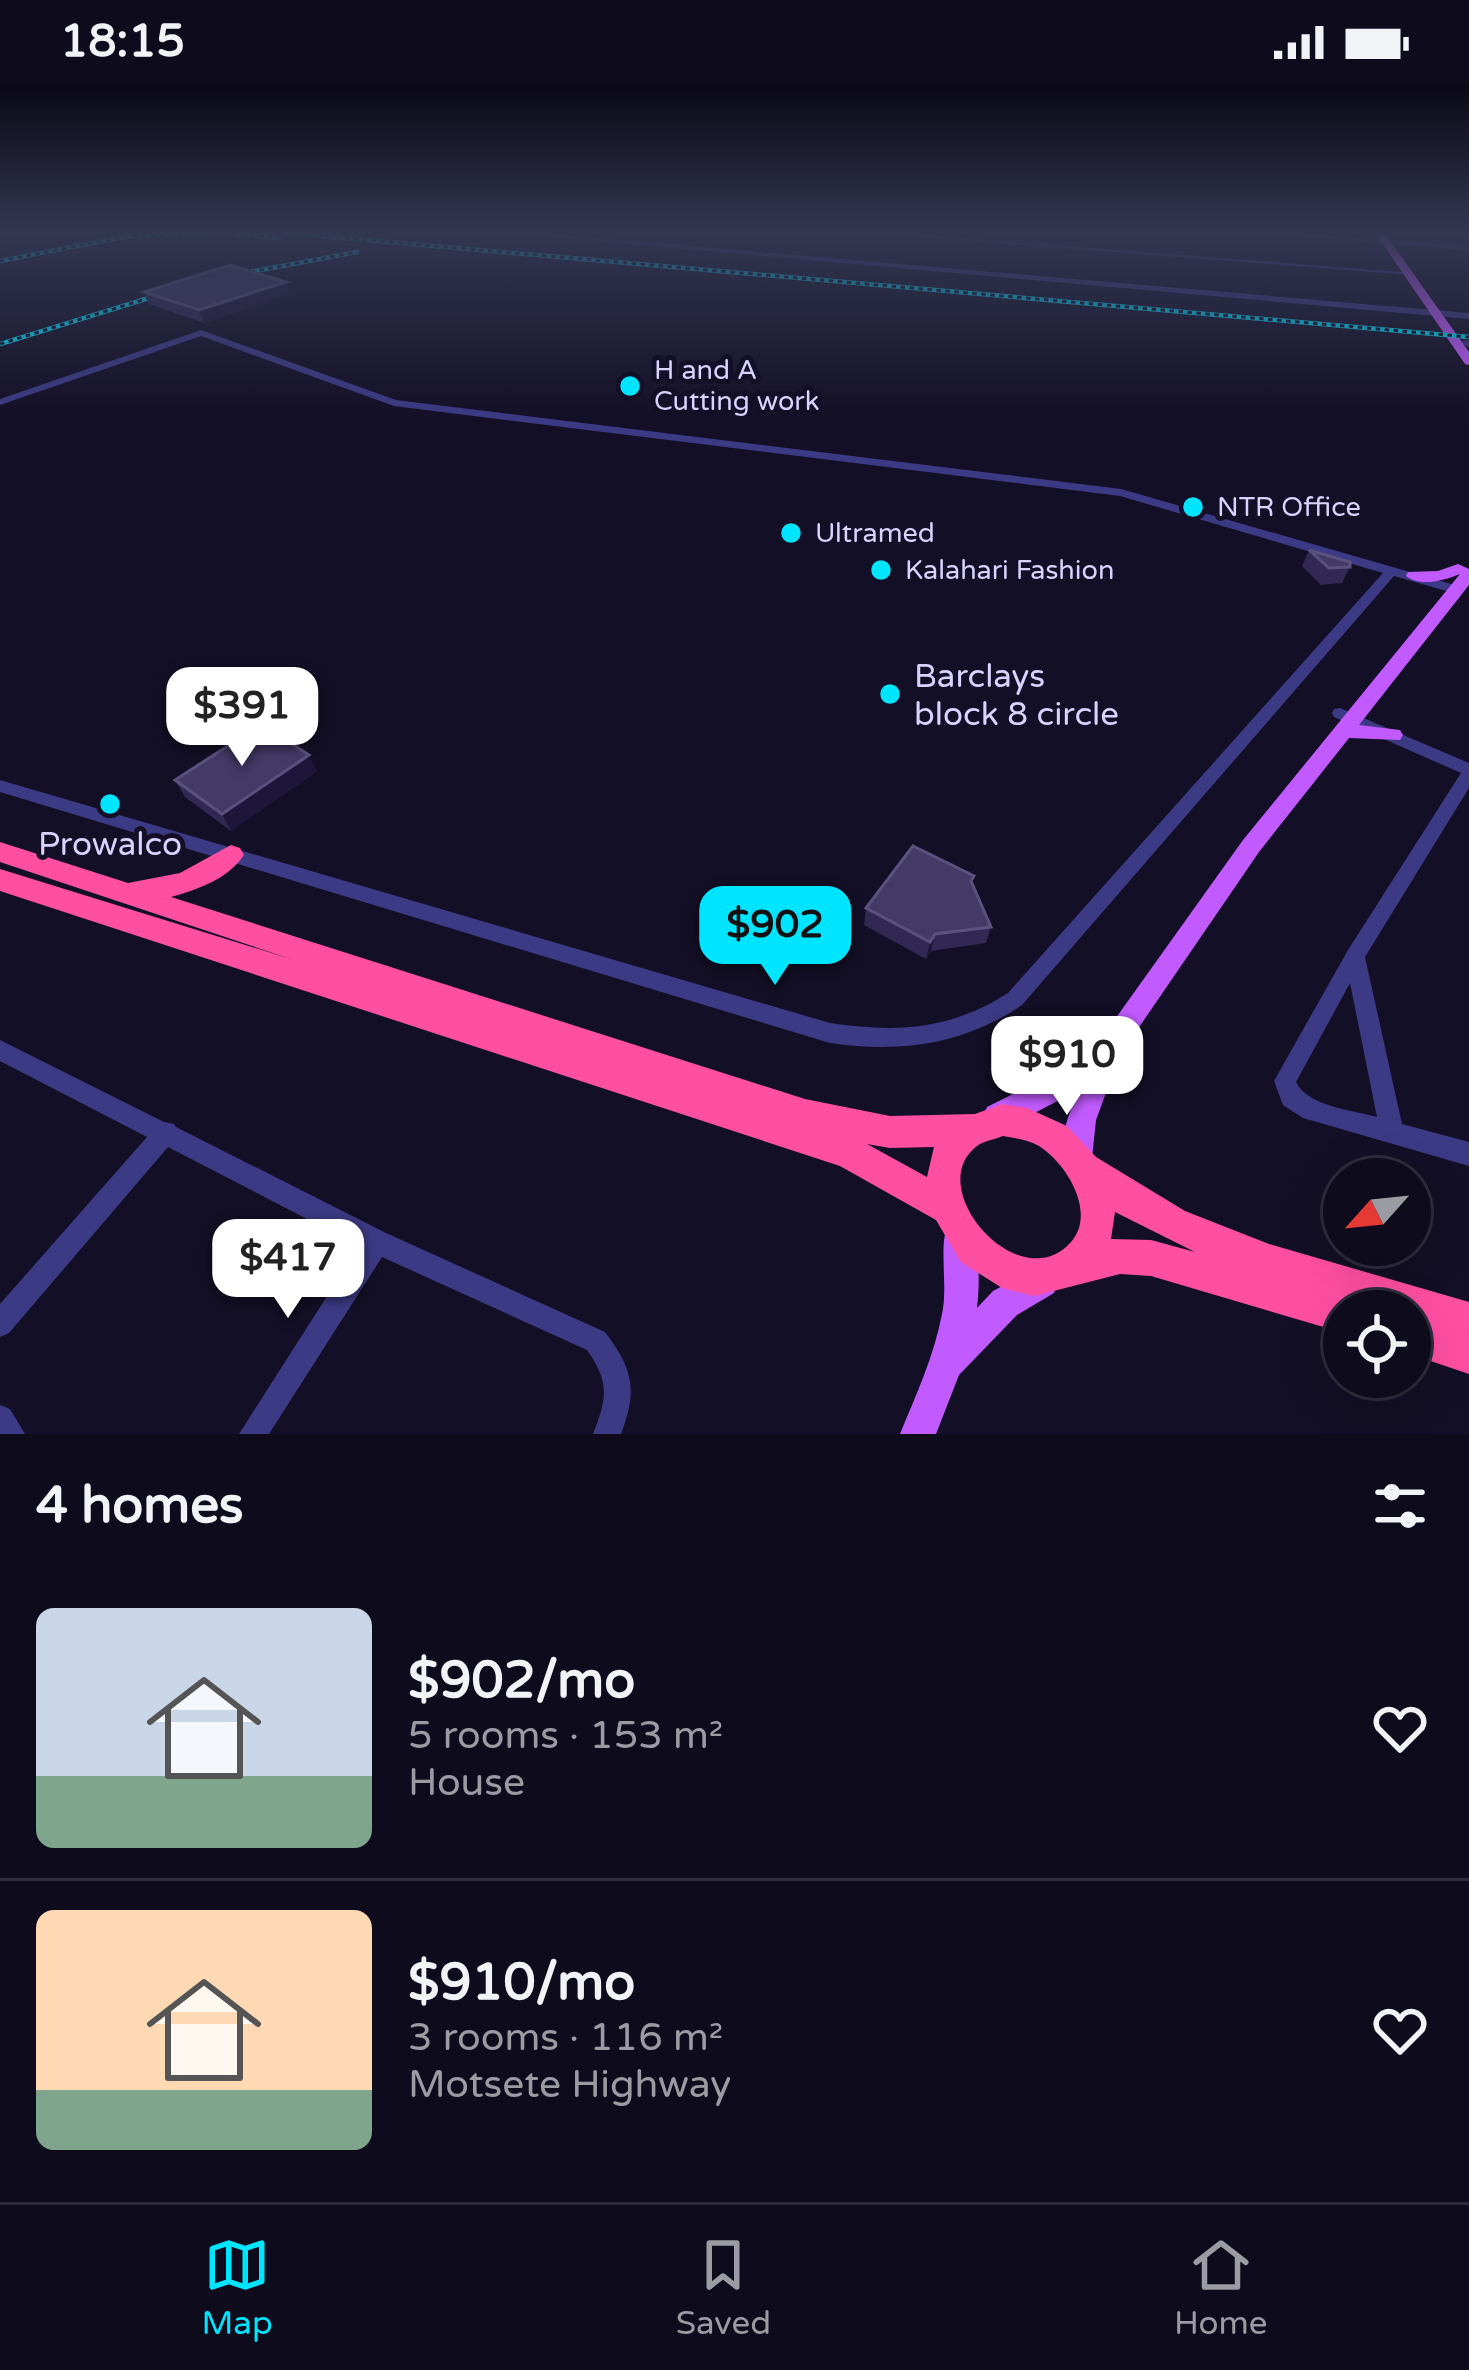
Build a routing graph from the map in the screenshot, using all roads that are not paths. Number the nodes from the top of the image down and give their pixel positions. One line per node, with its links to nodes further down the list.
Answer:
1 (1225, 294): 3 (street)
2 (1426, 294): 3 (main road)
3 (1439, 312): 4 (street); 5 (main road); 6 (main road)
4 (1469, 316)
5 (1468, 345)
6 (1469, 361)
7 (0, 402): 8 (street)
8 (1392, 570): 9 (street); 17 (street)
9 (1414, 576): 10 (main road); 10 (main road)
10 (1456, 578): 11 (main road); 12 (main road)
11 (1368, 697): 12 (main road); 13 (main road)
12 (1346, 721): 13 (main road); 22 (main road)
13 (1393, 735): 14 (street)
14 (1469, 772): 21 (street)
15 (0, 786): 17 (street)
16 (0, 852): 19 (highway)
17 (224, 861): 19 (highway); 20 (highway)
18 (0, 880): 29 (highway)
19 (100, 883): 20 (highway)
20 (231, 925): 24 (highway)
21 (1354, 956): 26 (street); 26 (street)
22 (1108, 1048): 24 (main road); 28 (main road)
23 (0, 1050): 25 (street)
24 (978, 1126): 28 (highway); 29 (highway)
25 (166, 1132): 30 (street); 34 (street)
26 (1392, 1133): 27 (street)
27 (1469, 1154)
28 (1081, 1164): 31 (highway); 33 (highway)
29 (950, 1216): 31 (highway); 37 (main road)
30 (376, 1242): 40 (street); 41 (street)
31 (1065, 1269): 32 (highway); 37 (main road)
32 (1323, 1308)
33 (1469, 1321)
34 (0, 1324)
35 (1431, 1342): 36 (highway)
36 (1469, 1354)
37 (944, 1367): 42 (main road)
38 (0, 1418): 39 (street)
39 (11, 1434)
40 (253, 1434)
41 (607, 1434)
42 (918, 1434)

